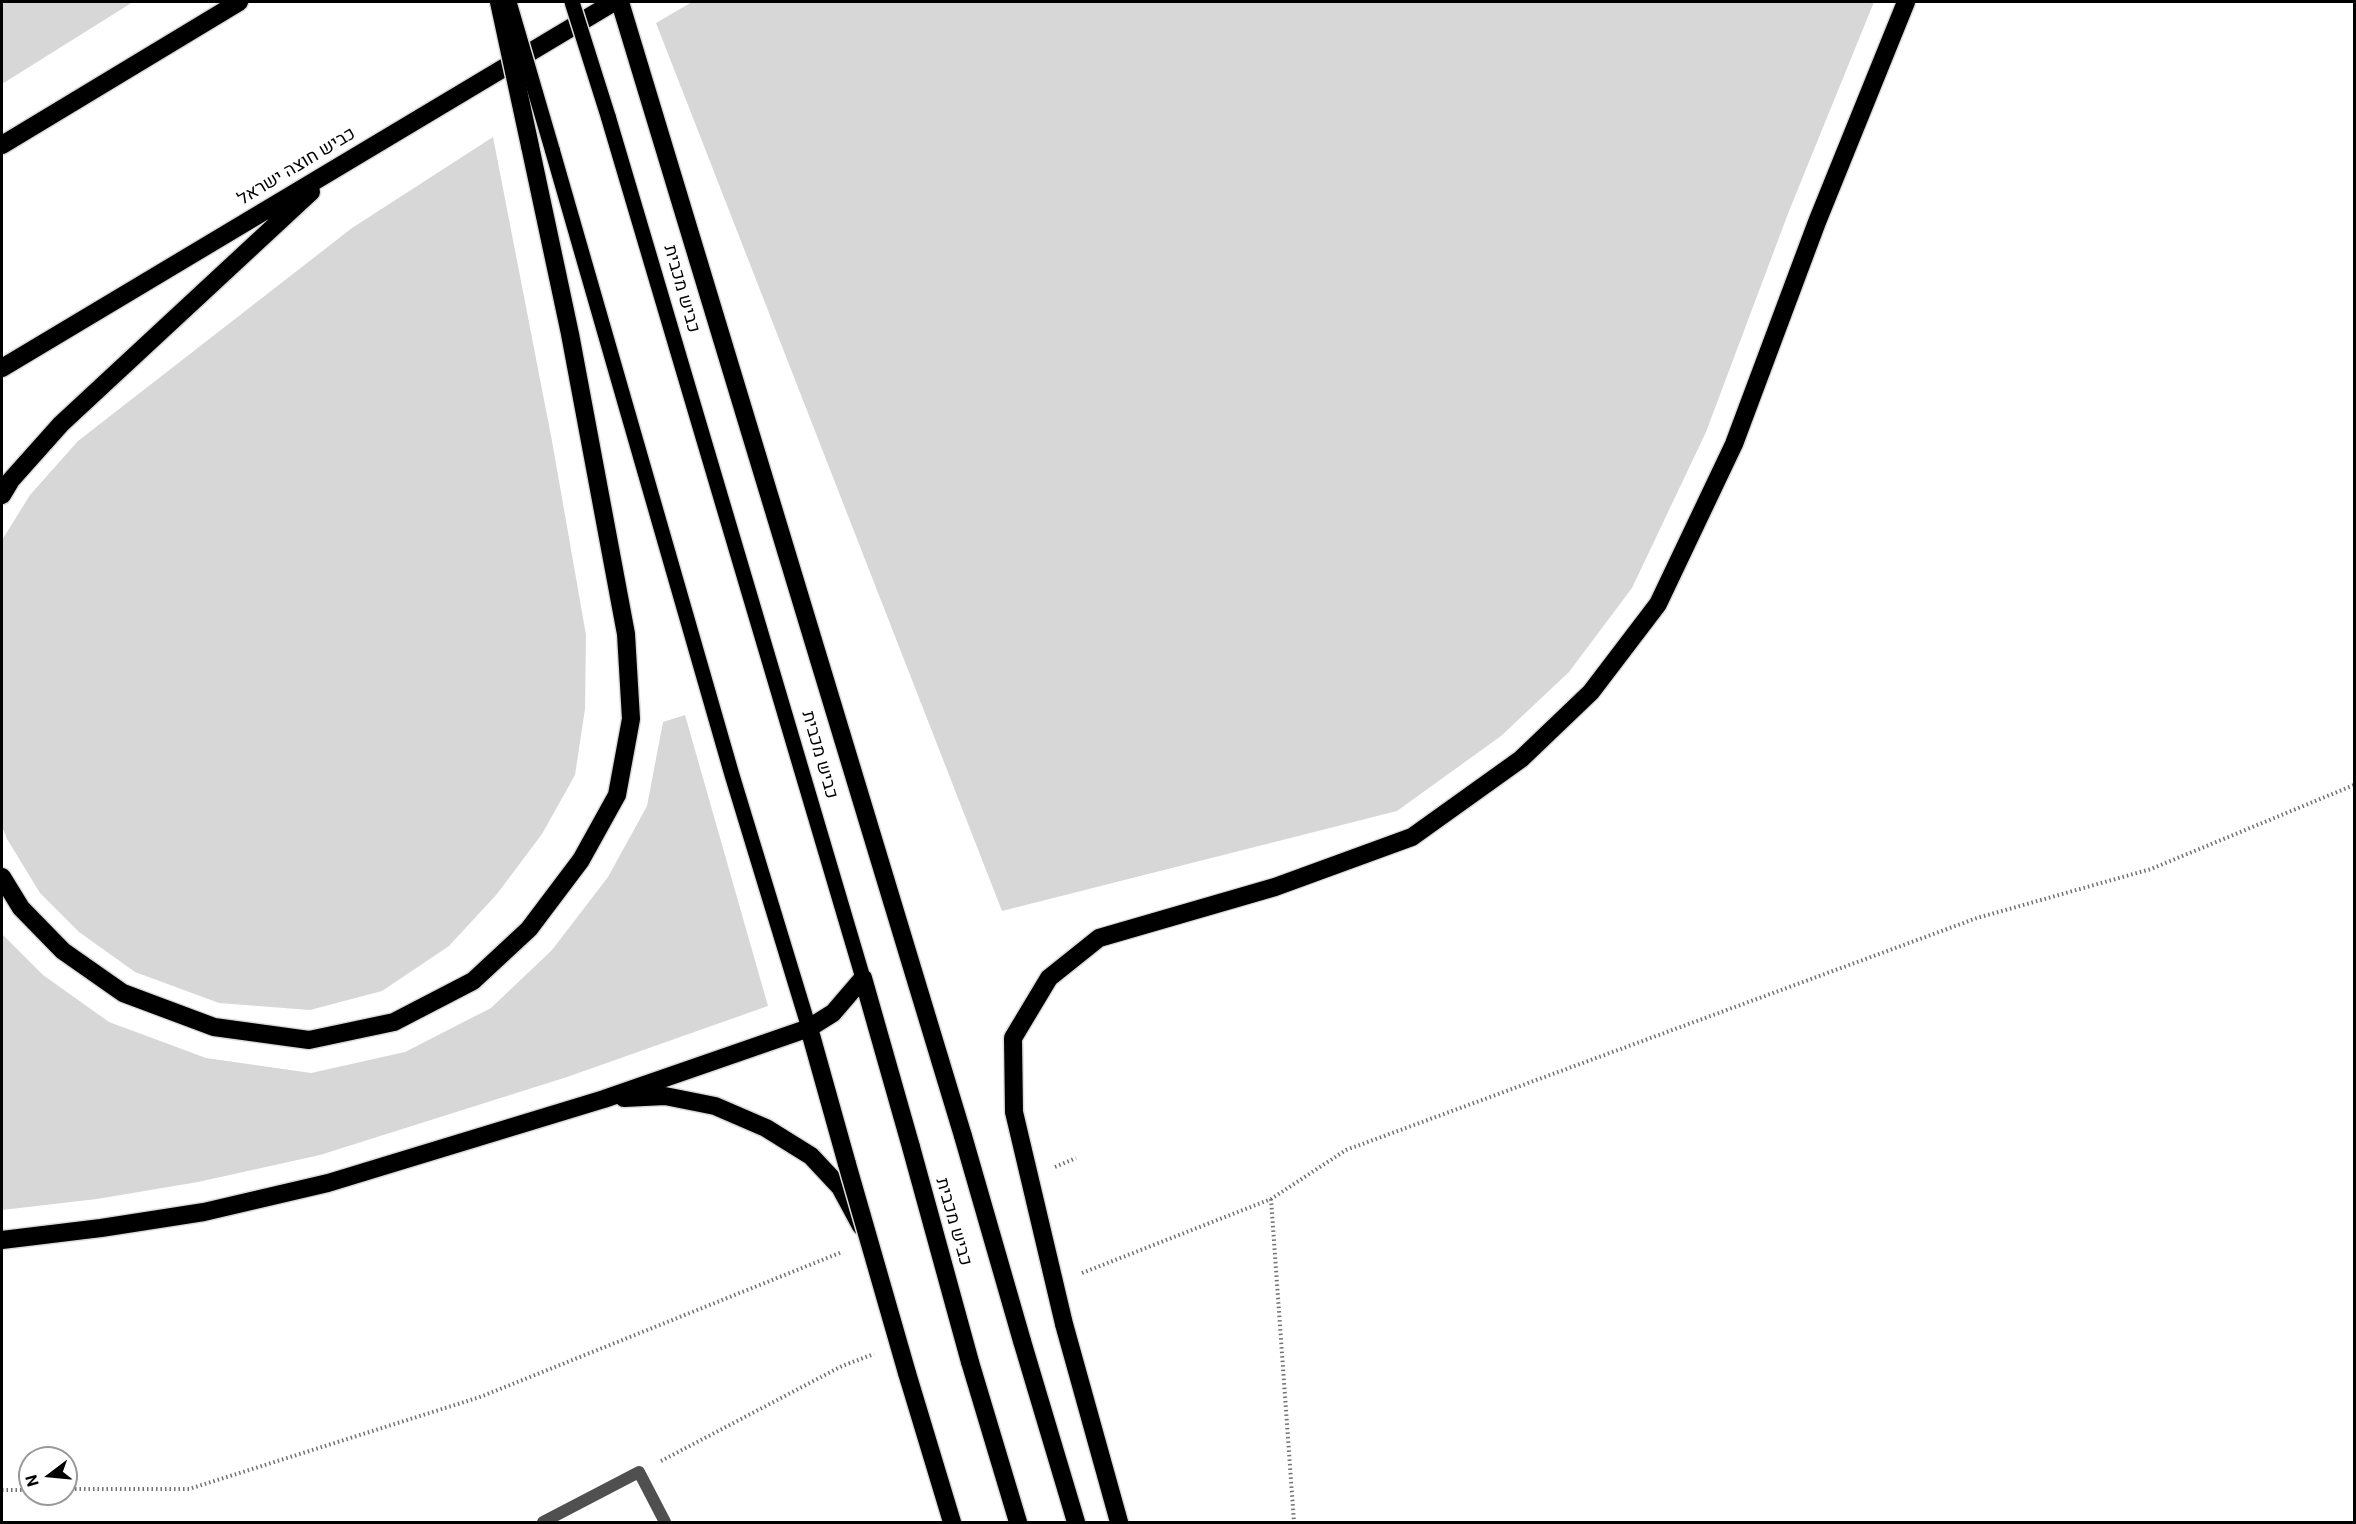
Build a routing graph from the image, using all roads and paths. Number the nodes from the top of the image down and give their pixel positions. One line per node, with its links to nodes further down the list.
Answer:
1 (234, 2): 9 (highway)
2 (239, 2): 9 (highway)
3 (499, 2): 15 (highway, bridge)
4 (509, 2): 17 (main road, bridge)
5 (572, 2): 16 (main road, כביש מכבית, bridge)
6 (614, 2): 11 (highway, כביש חוצה ישראל)
7 (620, 2): 31 (highway, bridge)
8 (1906, 2): 32 (highway, bridge)
9 (211, 18): 10 (highway)
10 (2, 145)
11 (338, 167): 12 (highway, כביש חוצה ישראל); 13 (highway)
12 (2, 368)
13 (2, 495)
14 (2355, 785): 33 (path)
15 (2, 877)
16 (863, 978): 17 (highway); 30 (highway, כביש מכבית, bridge)
17 (808, 1028): 18 (highway); 21 (highway, bridge)
18 (604, 1099): 21 (highway, bridge); 22 (highway)
19 (1076, 1158): 20 (path)
20 (1054, 1167)
21 (868, 1239): 29 (highway, bridge)
22 (2, 1240)
23 (845, 1251): 26 (path)
24 (2, 1490): 25 (path)
25 (18, 1490)
26 (78, 1490)
27 (543, 1522): 28 (street)
28 (665, 1522)
29 (952, 1522)
30 (1018, 1522)
31 (1076, 1522)
32 (1119, 1522)
33 (1294, 1522)

